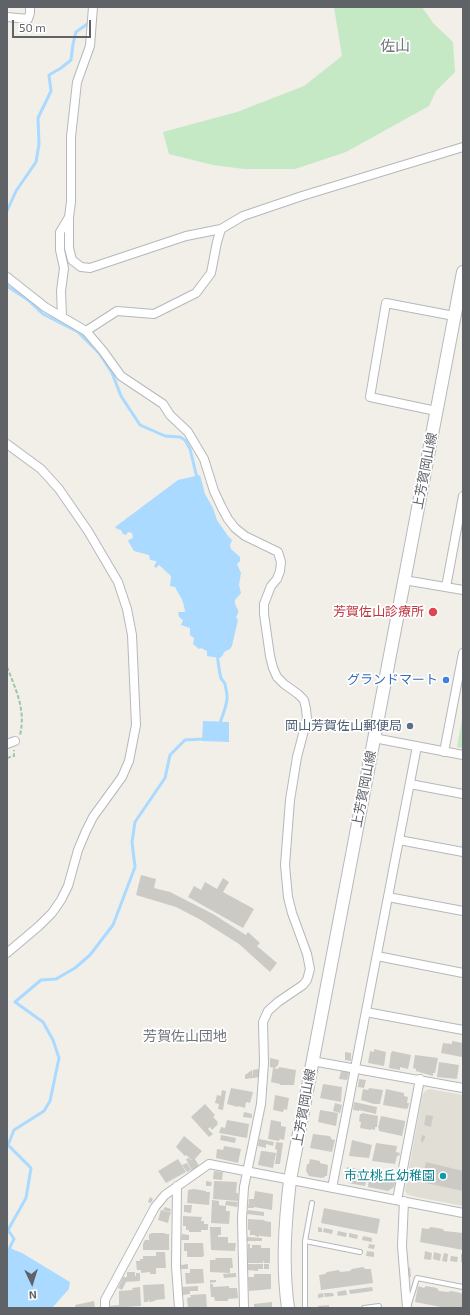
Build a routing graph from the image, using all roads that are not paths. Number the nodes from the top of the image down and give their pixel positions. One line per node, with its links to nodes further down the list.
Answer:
1 (30, 7): 3 (street)
2 (93, 7): 5 (street)
3 (7, 17)
4 (463, 147): 6 (street)
5 (69, 217): 6 (street); 9 (street)
6 (221, 230): 11 (street)
7 (463, 272): 10 (main road, 上芳賀岡山線)
8 (7, 277): 9 (street)
9 (62, 316): 11 (street)
10 (454, 316): 12 (main road, 上芳賀岡山線); 12 (street)
11 (86, 331): 41 (street)
12 (436, 411): 16 (main road, 上芳賀岡山線)
13 (7, 444): 32 (street)
14 (463, 496): 15 (street)
15 (460, 532): 17 (street)
16 (404, 580): 17 (street); 20 (main road, 上芳賀岡山線)
17 (446, 587): 18 (street)
18 (463, 590)
19 (463, 653): 24 (street)
20 (374, 738): 23 (street); 37 (main road, 上芳賀岡山線)
21 (15, 741): 22 (street)
22 (7, 744)
23 (417, 746): 24 (street); 26 (street)
24 (444, 752): 25 (street)
25 (463, 755)
26 (410, 784): 27 (street); 28 (street)
27 (463, 794)
28 (399, 840): 29 (street); 30 (street)
29 (463, 852)
30 (388, 897): 31 (street); 33 (street)
31 (463, 911)
32 (7, 953)
33 (377, 956): 34 (street); 35 (street)
34 (463, 973)
35 (366, 1012): 36 (street); 38 (street)
36 (463, 1030)
37 (312, 1061): 38 (street); 42 (main road, 上芳賀岡山線)
38 (355, 1068): 39 (street); 44 (street)
39 (420, 1079): 40 (street); 45 (street)
40 (463, 1088)
41 (248, 1172): 42 (street); 43 (street); 52 (street)
42 (290, 1180): 44 (street); 55 (main road, 上芳賀岡山線)
43 (177, 1186): 53 (street); 54 (street)
44 (332, 1188): 45 (street)
45 (401, 1201): 47 (street); 58 (street)
46 (312, 1203): 48 (lane)
47 (463, 1213)
48 (306, 1241): 49 (lane); 56 (lane)
49 (360, 1252)
50 (463, 1287): 58 (lane)
51 (378, 1306): 57 (lane)
52 (241, 1307)
53 (106, 1308)
54 (179, 1308)
55 (288, 1308)
56 (305, 1308)
57 (364, 1308)
58 (407, 1308)

